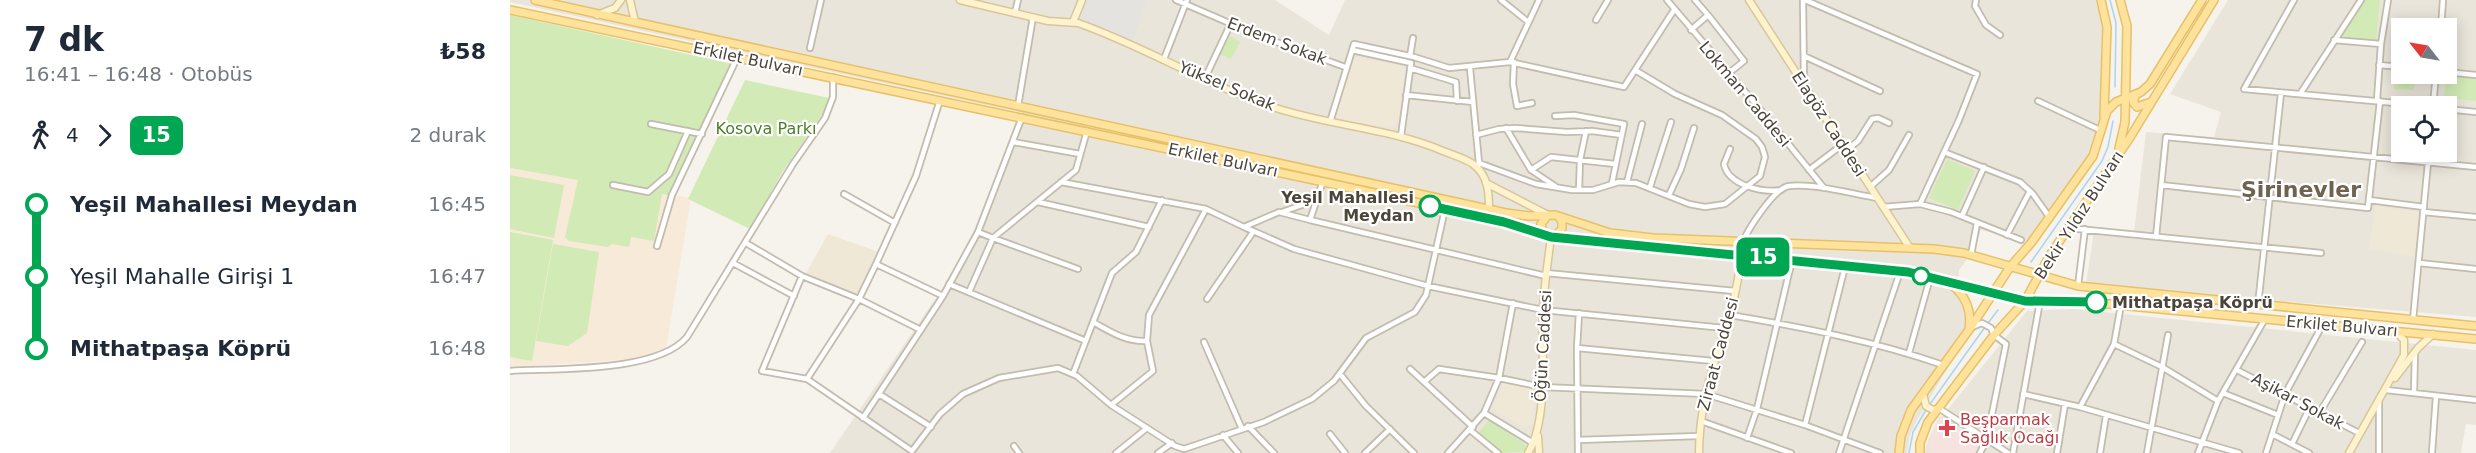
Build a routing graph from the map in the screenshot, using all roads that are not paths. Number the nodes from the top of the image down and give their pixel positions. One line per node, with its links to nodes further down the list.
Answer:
1 (535, 0): 30 (main road, Erkilet Bulvarı)
2 (621, 0): 30 (street)
3 (630, 0): 36 (street)
4 (821, 0): 44 (street)
5 (960, 0): 29 (street, Yüksel Sokak)
6 (1018, 0): 29 (street)
7 (1082, 0): 37 (street)
8 (1176, 0): 26 (street, Erdem Sokak)
9 (1501, 0): 35 (street)
10 (1539, 0): 35 (street)
11 (1608, 0): 34 (street)
12 (1666, 0): 27 (street, Lokman Caddesi)
13 (1675, 0): 27 (street)
14 (1695, 0): 31 (street)
15 (1749, 0): 62 (street, Elagöz Caddesi)
16 (1804, 0): 47 (street); 103 (street)
17 (1976, 0): 40 (street)
18 (2100, 0): 82 (main road, Bekir Yıldız Bulvarı)
19 (2202, 0): 66 (main road)
20 (2214, 0): 74 (main road, Bekir Yıldız Bulvarı)
21 (2295, 0): 64 (street)
22 (2361, 0): 42 (street)
23 (2388, 0): 43 (street)
24 (2444, 0): 33 (street)
25 (2122, 1): 68 (main road)
26 (1187, 2): 38 (street, Erdem Sokak); 49 (street)
27 (1673, 9): 39 (street, Lokman Caddesi); 56 (street)
28 (510, 10): 48 (main road, Erkilet Bulvarı)
29 (1015, 13): 32 (street, Yüksel Sokak)
30 (597, 15): 36 (main road, Erkilet Bulvarı)
31 (1708, 15): 39 (street); 57 (street)
32 (1033, 17): 37 (street, Yüksel Sokak); 77 (street)
33 (2442, 18)
34 (1596, 20)
35 (1527, 21): 50 (street)
36 (635, 22): 77 (main road, Erkilet Bulvarı)
37 (1073, 22): 49 (street, Yüksel Sokak)
38 (1231, 23): 53 (street, Erdem Sokak); 61 (street)
39 (1691, 30): 57 (street, Lokman Caddesi)
40 (2000, 35)
41 (1413, 38): 46 (street)
42 (2334, 40): 43 (street); 67 (street)
43 (2381, 45): 51 (street)
44 (810, 48)
45 (1352, 50): 46 (street); 53 (street); 54 (street)
46 (1410, 56): 55 (street)
47 (1804, 56): 62 (street); 63 (street)
48 (737, 58): 60 (main road, Erkilet Bulvarı); 94 (street)
49 (1164, 59): 61 (street, Yüksel Sokak)
50 (1512, 62): 55 (street); 56 (street); 76 (street)
51 (2379, 65): 52 (street); 71 (street)
52 (2391, 66)
53 (1345, 67): 83 (street)
54 (1410, 68): 65 (street); 70 (street)
55 (1470, 68): 73 (street)
56 (1635, 70): 121 (street)
57 (1729, 73): 115 (street, Lokman Caddesi)
58 (2457, 73): 59 (street)
59 (2476, 75)
60 (833, 77): 69 (main road, Erkilet Bulvarı); 169 (street)
61 (1205, 78): 83 (street, Yüksel Sokak)
62 (1804, 86): 101 (street, Elagöz Caddesi)
63 (1880, 92)
64 (2281, 93): 67 (street); 100 (street)
65 (1406, 94): 70 (street); 98 (street)
66 (2136, 94): 68 (main road); 74 (main road)
67 (2300, 94): 71 (street)
68 (2125, 98): 82 (main road); 106 (main road)
69 (940, 100): 80 (main road, Erkilet Bulvarı); 153 (street)
70 (1457, 100): 73 (street)
71 (2378, 100): 75 (street); 105 (street)
72 (2038, 101): 93 (street)
73 (1473, 102): 95 (street)
74 (2151, 102): 106 (main road, Bekir Yıldız Bulvarı)
75 (2391, 102)
76 (1532, 104)
77 (1018, 106): 142 (main road, Erkilet Bulvarı)
78 (2457, 110): 79 (street)
79 (2476, 112)
80 (1023, 116): 90 (main road, Erkilet Bulvarı); 99 (street)
81 (1555, 116): 96 (street)
82 (2104, 119): 93 (main road, Bekir Yıldız Bulvarı)
83 (1329, 122): 98 (street, Yüksel Sokak)
84 (1671, 122): 125 (street)
85 (1889, 123): 101 (street)
86 (651, 124): 91 (street)
87 (1642, 124): 118 (street)
88 (1506, 128): 92 (street); 95 (street); 114 (street)
89 (1694, 128): 133 (street)
90 (1087, 130): 104 (street); 116 (main road, Erkilet Bulvarı)
91 (688, 131): 94 (street); 120 (street)
92 (1586, 131): 96 (street); 108 (street)
93 (2102, 131): 150 (main road, Bekir Yıldız Bulvarı)
94 (702, 134): 170 (street)
95 (1476, 135): 111 (street)
96 (1622, 135): 110 (street)
97 (1909, 135): 126 (street)
98 (1401, 136): 111 (street, Yüksel Sokak)
99 (1013, 142): 104 (street); 160 (street)
100 (2275, 147): 105 (street); 122 (street); 134 (street)
101 (1844, 148): 115 (street); 126 (street, Elagöz Caddesi)
102 (1730, 149): 121 (street)
103 (1944, 152): 112 (street); 139 (street)
104 (1080, 154): 117 (street)
105 (2373, 157): 107 (street); 137 (street)
106 (2115, 159): 158 (main road, Bekir Yıldız Bulvarı)
107 (2391, 159)
108 (1580, 160): 110 (street); 114 (street); 128 (street)
109 (2428, 162): 113 (street); 144 (street)
110 (1615, 164): 119 (street)
111 (1478, 166): 123 (street); 124 (street)
112 (1984, 167): 130 (street); 149 (street)
113 (2476, 167)
114 (1531, 170): 124 (street)
115 (1809, 170): 127 (street, Lokman Caddesi)
116 (1323, 181): 132 (street); 143 (main road, Erkilet Bulvarı)
117 (1061, 182): 136 (street); 138 (street)
118 (1627, 182): 119 (street); 125 (street)
119 (1612, 183): 128 (street)
120 (613, 185)
121 (1748, 185): 129 (street); 133 (street)
122 (2161, 185): 134 (street); 164 (street)
123 (1487, 186): 142 (street); 146 (street); 147 (street)
124 (1557, 187): 128 (street)
125 (1650, 187): 133 (street)
126 (1870, 187): 135 (street, Elagöz Caddesi)
127 (1824, 188): 129 (street); 135 (street)
128 (1579, 190)
129 (1781, 190): 168 (street)
130 (2030, 191): 150 (street); 162 (street)
131 (844, 194): 153 (street)
132 (1318, 195): 145 (street); 152 (street)
133 (1669, 195)
134 (2270, 197): 137 (street); 171 (street)
135 (1877, 198): 140 (street, Elagöz Caddesi)
136 (1162, 200): 141 (street); 156 (street)
137 (2369, 200): 144 (street)
138 (1037, 201): 156 (street); 165 (street)
139 (1920, 204): 140 (street); 149 (street)
140 (1882, 207): 172 (street, Elagöz Caddesi)
141 (1206, 209): 157 (street); 227 (street)
142 (1489, 209): 146 (main road, Erkilet Bulvarı)
143 (1445, 210): 163 (main road, Erkilet Bulvarı); 173 (street)
144 (2424, 210): 151 (street); 180 (street)
145 (1279, 212): 152 (street); 157 (street)
146 (1506, 213): 147 (main road, Erkilet Bulvarı)
147 (1548, 215): 148 (main road, Erkilet Bulvarı); 163 (main road)
148 (1558, 216): 155 (main road, Erkilet Bulvarı); 163 (main road)
149 (1962, 216): 154 (street)
150 (2050, 218): 176 (main road, Bekir Yıldız Bulvarı)
151 (2476, 218)
152 (1310, 220): 173 (street)
153 (895, 223): 182 (street)
154 (1977, 223): 162 (street); 175 (street)
155 (1581, 224): 166 (main road); 168 (main road, Erkilet Bulvarı)
156 (1149, 227): 213 (street)
157 (1244, 227): 161 (street)
158 (2068, 228): 159 (street); 189 (main road, Bekir Yıldız Bulvarı)
159 (2085, 229): 164 (street); 195 (street)
160 (978, 232): 165 (street); 193 (street)
161 (1253, 232): 194 (street); 202 (street)
162 (2007, 235): 167 (street)
163 (1550, 236): 166 (main road, Erkilet Bulvarı); 188 (street, Öğün Caddesi)
164 (2156, 237): 171 (street)
165 (993, 238): 185 (street); 197 (street)
166 (1576, 238): 177 (main road, Erkilet Bulvarı)
167 (2021, 240)
168 (1743, 242): 172 (main road, Erkilet Bulvarı)
169 (746, 243): 181 (street); 190 (street)
170 (657, 246)
171 (2264, 247): 174 (street); 207 (street)
172 (1910, 248): 175 (main road, Erkilet Bulvarı)
173 (1436, 251): 188 (street); 194 (street)
174 (2321, 253)
175 (1971, 255): 179 (main road, Erkilet Bulvarı)
176 (2020, 255): 179 (main road); 184 (main road, Bekir Yıldız Bulvarı)
177 (1742, 256): 178 (main road, Erkilet Bulvarı); 196 (street, Ziraat Caddesi)
178 (1792, 260): 183 (main road, Erkilet Bulvarı); 214 (street)
179 (1991, 261): 184 (main road, Erkilet Bulvarı)
180 (2419, 262): 186 (street); 212 (street)
181 (733, 263): 199 (street); 240 (street)
182 (876, 264): 200 (street); 201 (street)
183 (1845, 267): 187 (main road, Erkilet Bulvarı); 222 (street)
184 (2010, 267): 189 (main road, Erkilet Bulvarı); 198 (main road, Bekir Yıldız Bulvarı)
185 (1078, 269)
186 (2476, 269)
187 (1900, 272): 191 (main road, Erkilet Bulvarı); 231 (street)
188 (1546, 274): 196 (street); 208 (street, Öğün Caddesi)
189 (2039, 275): 195 (main road, Erkilet Bulvarı); 203 (main road, Bekir Yıldız Bulvarı)
190 (802, 276): 199 (street); 201 (street)
191 (1930, 278): 192 (main road, Erkilet Bulvarı); 234 (street)
192 (1946, 281): 198 (main road, Erkilet Bulvarı); 218 (main road)
193 (949, 284): 197 (street); 200 (street)
194 (1428, 286): 205 (street); 242 (street)
195 (2078, 286): 207 (main road, Erkilet Bulvarı)
196 (1735, 291): 210 (street, Ziraat Caddesi)
197 (969, 292): 226 (street)
198 (1994, 294): 203 (main road, Erkilet Bulvarı); 218 (main road, Bekir Yıldız Bulvarı)
199 (794, 296): 244 (street)
200 (943, 296): 219 (street)
201 (859, 299): 219 (street); 244 (street)
202 (1207, 299)
203 (2025, 301): 204 (main road, Erkilet Bulvarı); 220 (main road, Bekir Yıldız Bulvarı)
204 (2040, 301): 206 (main road, Erkilet Bulvarı); 254 (street)
205 (1513, 303): 208 (street); 243 (street)
206 (2121, 305): 211 (main road, Erkilet Bulvarı); 230 (street)
207 (2258, 305): 212 (main road, Erkilet Bulvarı)
208 (1543, 310): 209 (street); 246 (street, Öğün Caddesi)
209 (1579, 313): 217 (street); 232 (street)
210 (1730, 315): 214 (street); 217 (street, Ziraat Caddesi)
211 (2265, 319): 215 (main road, Erkilet Bulvarı); 239 (street)
212 (2413, 320): 216 (main road, Erkilet Bulvarı)
213 (1093, 322): 226 (street); 227 (street)
214 (1777, 323): 222 (street); 264 (street)
215 (2323, 324): 221 (main road, Erkilet Bulvarı); 255 (street)
216 (2476, 326)
217 (1724, 328): 235 (street, Ziraat Caddesi)
218 (1970, 329): 220 (street); 236 (main road, Bekir Yıldız Bulvarı)
219 (921, 330): 251 (street)
220 (1993, 331): 265 (main road, Bekir Yıldız Bulvarı); 287 (street)
221 (2394, 331): 223 (main road, Erkilet Bulvarı); 248 (street)
222 (1828, 334): 231 (street); 272 (street)
223 (2433, 334): 225 (main road, Erkilet Bulvarı); 233 (street)
224 (2168, 335): 237 (street)
225 (2476, 339)
226 (1086, 341): 241 (street)
227 (1147, 341): 261 (street)
228 (1204, 342): 277 (street)
229 (2362, 342): 266 (street)
230 (2115, 344): 237 (street); 262 (street)
231 (1876, 345): 234 (street); 289 (street)
232 (1576, 348): 235 (street); 247 (street)
233 (2415, 351): 248 (street); 250 (street)
234 (1909, 353): 236 (street)
235 (1713, 361): 252 (street, Ziraat Caddesi)
236 (1943, 364): 253 (main road, Bekir Yıldız Bulvarı)
237 (2162, 367): 259 (street); 279 (street)
238 (1410, 369): 245 (street)
239 (2237, 370): 249 (street); 255 (street, Aşikar Sokak)
240 (510, 371)
241 (1073, 374): 261 (street); 274 (street)
242 (1340, 374): 273 (street); 278 (street)
243 (1499, 378): 245 (street); 246 (street); 267 (street)
244 (807, 379): 270 (street)
245 (1424, 382): 276 (street)
246 (1542, 387): 247 (street); 280 (street, Öğün Caddesi)
247 (1577, 388): 252 (street); 288 (street)
248 (2386, 390): 250 (street); 257 (street)
249 (2223, 393): 259 (street); 268 (street)
250 (2414, 393): 256 (street)
251 (879, 394): 270 (street); 274 (street)
252 (1706, 394): 264 (street); 271 (street, Ziraat Caddesi)
253 (1923, 394): 265 (street); 316 (main road, Bekir Yıldız Bulvarı)
254 (2023, 394): 260 (street); 319 (street)
255 (2285, 394): 263 (street, Aşikar Sokak); 268 (street)
256 (2436, 396): 258 (street); 329 (street)
257 (2379, 399): 283 (street); 328 (street)
258 (2476, 400)
259 (2218, 401): 292 (street)
260 (2066, 404): 262 (street); 320 (street)
261 (1111, 405): 275 (street)
262 (2080, 407): 269 (street)
263 (2310, 407): 266 (street, Aşikar Sokak); 293 (street)
264 (1757, 409): 272 (street); 286 (street)
265 (1937, 409): 287 (street); 297 (main road, Bekir Yıldız Bulvarı)
266 (2320, 412): 283 (street, Aşikar Sokak)
267 (1484, 413): 276 (street); 291 (street)
268 (2278, 415): 282 (street)
269 (2106, 416): 279 (street); 321 (street)
270 (863, 418): 296 (street)
271 (1701, 421): 285 (street, Ziraat Caddesi); 286 (street)
272 (1805, 425): 289 (street)
273 (1248, 426): 277 (street); 303 (street)
274 (931, 427): 296 (street)
275 (1147, 428): 290 (street); 299 (street)
276 (1471, 428): 307 (street); 308 (street)
277 (1242, 429): 284 (street)
278 (1389, 429): 305 (street); 306 (street)
279 (2151, 430): 292 (street); 322 (street)
280 (1537, 433): 291 (street, Öğün Caddesi); 310 (street)
281 (1330, 434): 304 (street)
282 (2272, 434): 293 (street); 325 (street)
283 (2359, 434): 327 (street)
284 (1223, 435): 295 (street); 302 (street)
285 (1699, 436): 288 (street); 312 (street, Ziraat Caddesi)
286 (1748, 438): 313 (street)
287 (1987, 439): 317 (street); 318 (street)
288 (1578, 440): 311 (street)
289 (1845, 440): 314 (street); 315 (street)
290 (1172, 443): 295 (street); 300 (street)
291 (1534, 443): 309 (street, Öğün Caddesi)
292 (2201, 443): 323 (street); 324 (street)
293 (2292, 444): 326 (street)
294 (1014, 446): 298 (street)
295 (1191, 446): 301 (street)
296 (912, 452)
297 (1922, 452)
298 (1018, 453)
299 (1116, 453)
300 (1158, 453)
301 (1196, 453)
302 (1238, 453)
303 (1274, 453)
304 (1345, 453)
305 (1365, 453)
306 (1414, 453)
307 (1448, 453)
308 (1498, 453)
309 (1528, 453)
310 (1539, 453)
311 (1578, 453)
312 (1699, 453)
313 (1791, 453)
314 (1839, 453)
315 (1880, 453)
316 (1899, 453)
317 (1980, 453)
318 (2008, 453)
319 (2013, 453)
320 (2057, 453)
321 (2100, 453)
322 (2147, 453)
323 (2198, 453)
324 (2239, 453)
325 (2266, 453)
326 (2309, 453)
327 (2349, 453)
328 (2379, 453)
329 (2432, 453)

